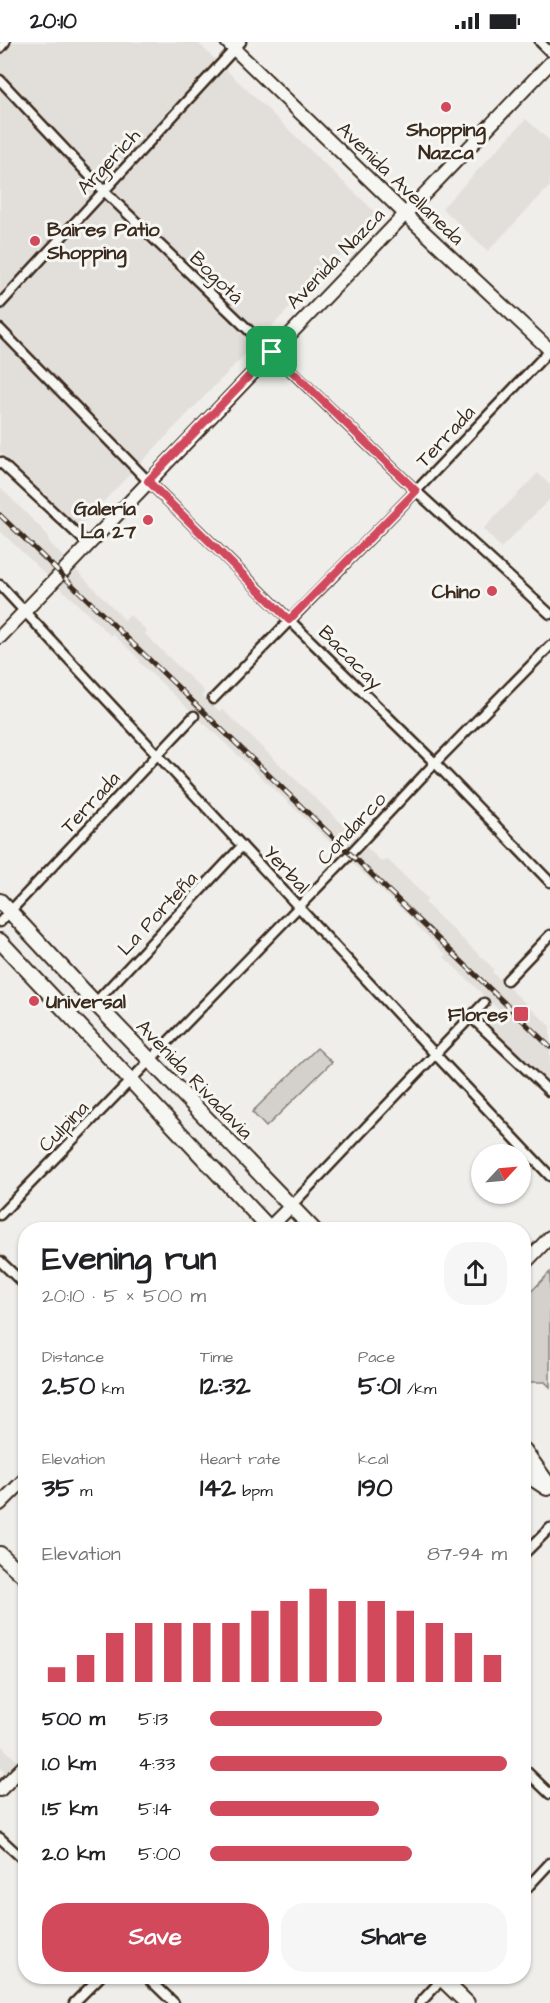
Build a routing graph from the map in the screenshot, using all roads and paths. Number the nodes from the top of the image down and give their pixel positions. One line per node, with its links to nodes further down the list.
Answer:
1 (5, 42): 4 (street)
2 (540, 42): 5 (street)
3 (234, 44): 8 (street, Argerich); 9 (main road, Avenida Avellaneda)
4 (0, 48)
5 (550, 52)
6 (550, 63): 9 (main road, Avenida Nazca)
7 (0, 80): 8 (street, Bogotá)
8 (103, 190): 10 (street, Argerich); 13 (street, Bogotá)
9 (405, 214): 12 (main road, Avenida Avellaneda); 13 (main road, Avenida Nazca)
10 (0, 304)
11 (0, 329): 15 (street, Bacacay)
12 (550, 350): 16 (street, Terrada)
13 (272, 352): 15 (main road, Avenida Nazca); 16 (street, Bogotá)
14 (0, 462): 17 (street)
15 (148, 481): 17 (main road, Avenida Nazca); 21 (street, Bacacay)
16 (416, 491): 20 (street, Bogotá); 21 (street, Terrada)
17 (89, 545): 19 (main road, Avenida Nazca)
18 (0, 585): 19 (street, Yerbal)
19 (25, 611): 22 (main road, Avenida Nazca); 26 (street, Yerbal)
20 (550, 614)
21 (289, 620): 24 (street, Terrada); 27 (street, Bacacay)
22 (0, 637)
23 (550, 646): 27 (street, Condarco)
24 (213, 699)
25 (194, 716): 26 (street, Terrada)
26 (158, 754): 28 (street, Yerbal); 32 (street, Terrada)
27 (435, 763): 29 (street, Bacacay); 31 (street, Condarco)
28 (242, 846): 31 (street, Yerbal); 37 (street, La Porteña)
29 (550, 882)
30 (0, 901): 32 (main road, Avenida Rivadavia)
31 (299, 906): 40 (street, Yerbal); 41 (street, Condarco)
32 (10, 911): 33 (street, Terrada); 37 (main road, Avenida Rivadavia)
33 (0, 922)
34 (550, 935): 36 (street)
35 (0, 941): 42 (main road)
36 (507, 980)
37 (95, 1003): 41 (main road, Avenida Rivadavia)
38 (484, 1003): 39 (street)
39 (471, 1017): 40 (street); 43 (street)
40 (435, 1054): 44 (street, Yerbal); 45 (street)
41 (150, 1059): 42 (street, Culpina); 45 (main road, Avenida Rivadavia)
42 (130, 1080): 46 (street, Culpina); 47 (main road)
43 (550, 1092)
44 (550, 1176)
45 (291, 1206): 48 (main road); 49 (main road, Avenida Rivadavia)
46 (0, 1215)
47 (262, 1222)
48 (276, 1222)
49 (306, 1222)
50 (550, 1237): 51 (main road)
51 (531, 1257)
52 (0, 1261): 53 (street)
53 (18, 1278)
54 (531, 1460): 57 (main road)
55 (531, 1477): 57 (main road)
56 (18, 1486): 58 (main road)
57 (550, 1489)
58 (0, 1504)
59 (550, 1528): 60 (street)
60 (531, 1547)
61 (0, 1554): 62 (main road)
62 (18, 1571)
63 (18, 1772): 65 (main road)
64 (531, 1776): 66 (street)
65 (0, 1790)
66 (550, 1794)
67 (0, 1838): 68 (street)
68 (18, 1855)
69 (550, 1863): 70 (street)
70 (531, 1883)
71 (93, 1984): 75 (street)
72 (154, 1984): 76 (street)
73 (437, 1984): 77 (street)
74 (448, 1984): 78 (main road)
75 (74, 2003)
76 (174, 2003)
77 (420, 2003)
78 (467, 2003)

